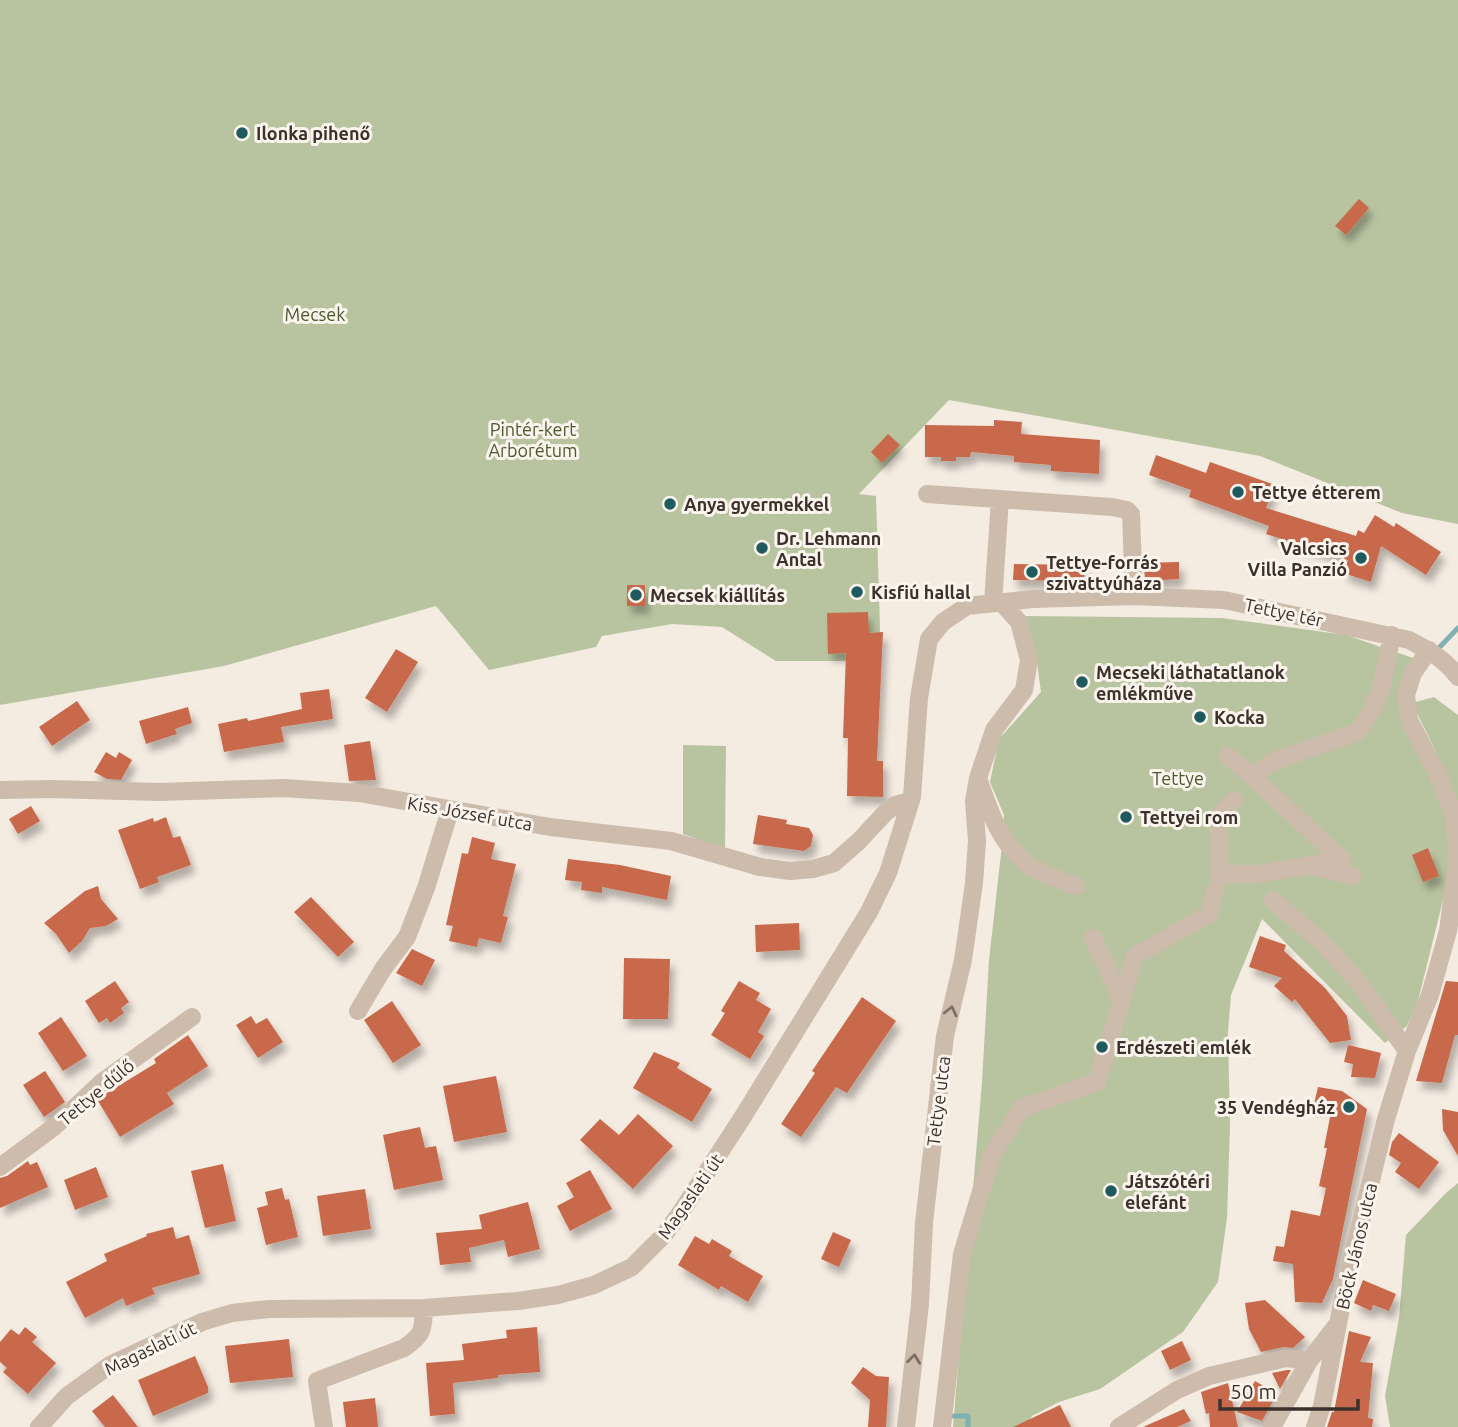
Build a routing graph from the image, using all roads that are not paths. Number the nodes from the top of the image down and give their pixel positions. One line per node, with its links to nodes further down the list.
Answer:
1 (927, 494): 2 (street)
2 (1000, 499): 3 (street); 4 (street)
3 (1134, 596): 4 (street, Tettye tér); 5 (street, Tettye tér)
4 (997, 603): 8 (street, Tettye tér); 11 (street)
5 (1392, 635): 6 (street, Tettye tér); 10 (street)
6 (1426, 656): 7 (street, Tettye tér); 25 (street, Böck János utca)
7 (1455, 667)
8 (919, 698): 14 (street, Magaslati út)
9 (1227, 757): 10 (street)
10 (1252, 776): 16 (street)
11 (978, 778): 19 (street); 32 (street, Tettye utca, one-way to 11)
12 (0, 790): 15 (street, Kiss József utca)
13 (1234, 800): 18 (street)
14 (911, 801): 15 (street, Kiss József utca); 27 (street, Magaslati út)
15 (450, 810): 23 (street)
16 (1309, 865): 17 (street); 18 (street)
17 (1352, 876)
18 (1218, 880): 22 (street)
19 (1076, 886)
20 (1273, 901): 25 (street)
21 (1093, 938): 22 (street)
22 (1122, 1000): 33 (street)
23 (358, 1011)
24 (192, 1017): 26 (street, Tettye dűlő)
25 (1407, 1051): 28 (street, Böck János utca)
26 (0, 1167)
27 (424, 1308): 30 (street, Magaslati út); 31 (street)
28 (1339, 1322): 29 (street, Böck János utca); 36 (street)
29 (1309, 1361): 34 (street); 35 (street, Böck János utca)
30 (39, 1427)
31 (324, 1427)
32 (906, 1427)
33 (943, 1427)
34 (1119, 1427)
35 (1272, 1427)
36 (1315, 1427)

